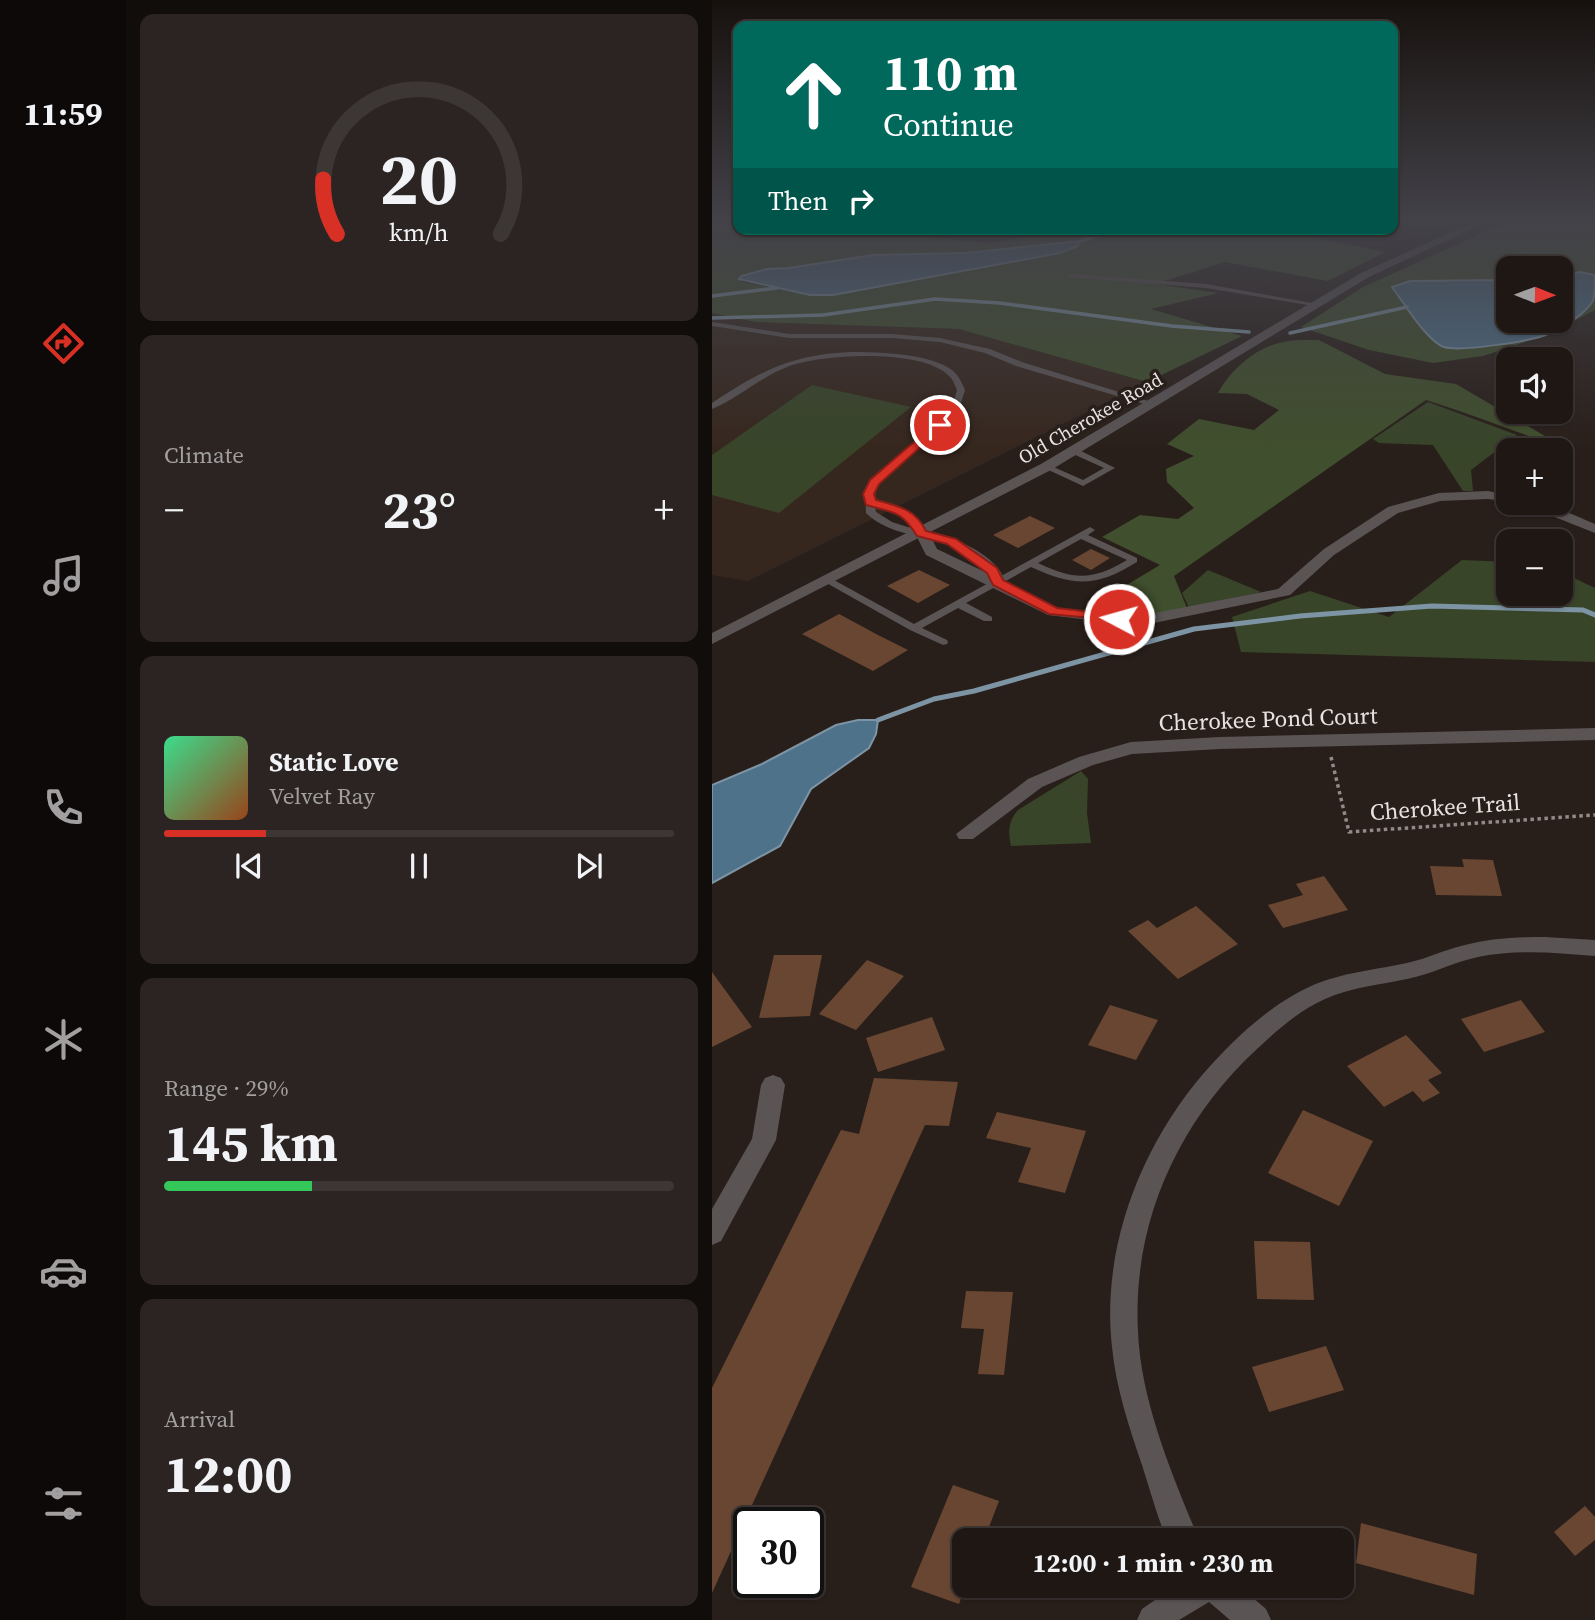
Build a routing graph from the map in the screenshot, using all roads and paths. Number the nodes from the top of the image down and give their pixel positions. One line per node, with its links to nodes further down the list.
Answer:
1 (1276, 298): 3 (lane)
2 (1325, 298): 3 (street, Old Cherokee Road)
3 (1314, 304): 5 (street, Old Cherokee Road)
4 (714, 325): 5 (lane)
5 (1154, 404): 7 (street, Old Cherokee Road)
6 (712, 407): 10 (lane)
7 (1074, 451): 8 (street, Old Cherokee Road); 8 (lane)
8 (1046, 467): 13 (street, Old Cherokee Road)
9 (1496, 497): 16 (street)
10 (870, 502): 13 (lane); 13 (lane)
11 (1562, 515): 12 (street)
12 (1595, 529)
13 (922, 533): 15 (street, Old Cherokee Road); 16 (street)
14 (1031, 563): 14 (lane); 16 (lane)
15 (828, 581): 19 (lane); 20 (street, Old Cherokee Road)
16 (997, 582): 17 (lane)
17 (959, 604): 18 (lane); 19 (lane)
18 (988, 619)
19 (914, 628): 21 (lane)
20 (712, 639)
21 (942, 642)
22 (1595, 734): 23 (street, Cherokee Pond Court)
23 (1327, 741): 24 (path, Cherokee Trail); 25 (street, Cherokee Pond Court)
24 (1595, 815)
25 (966, 834)
26 (1595, 948): 29 (street)
27 (773, 1085): 28 (street)
28 (712, 1233)
29 (1180, 1528)
30 (1184, 1598): 32 (street)
31 (1229, 1598): 33 (street)
32 (1153, 1620)
33 (1255, 1620)

